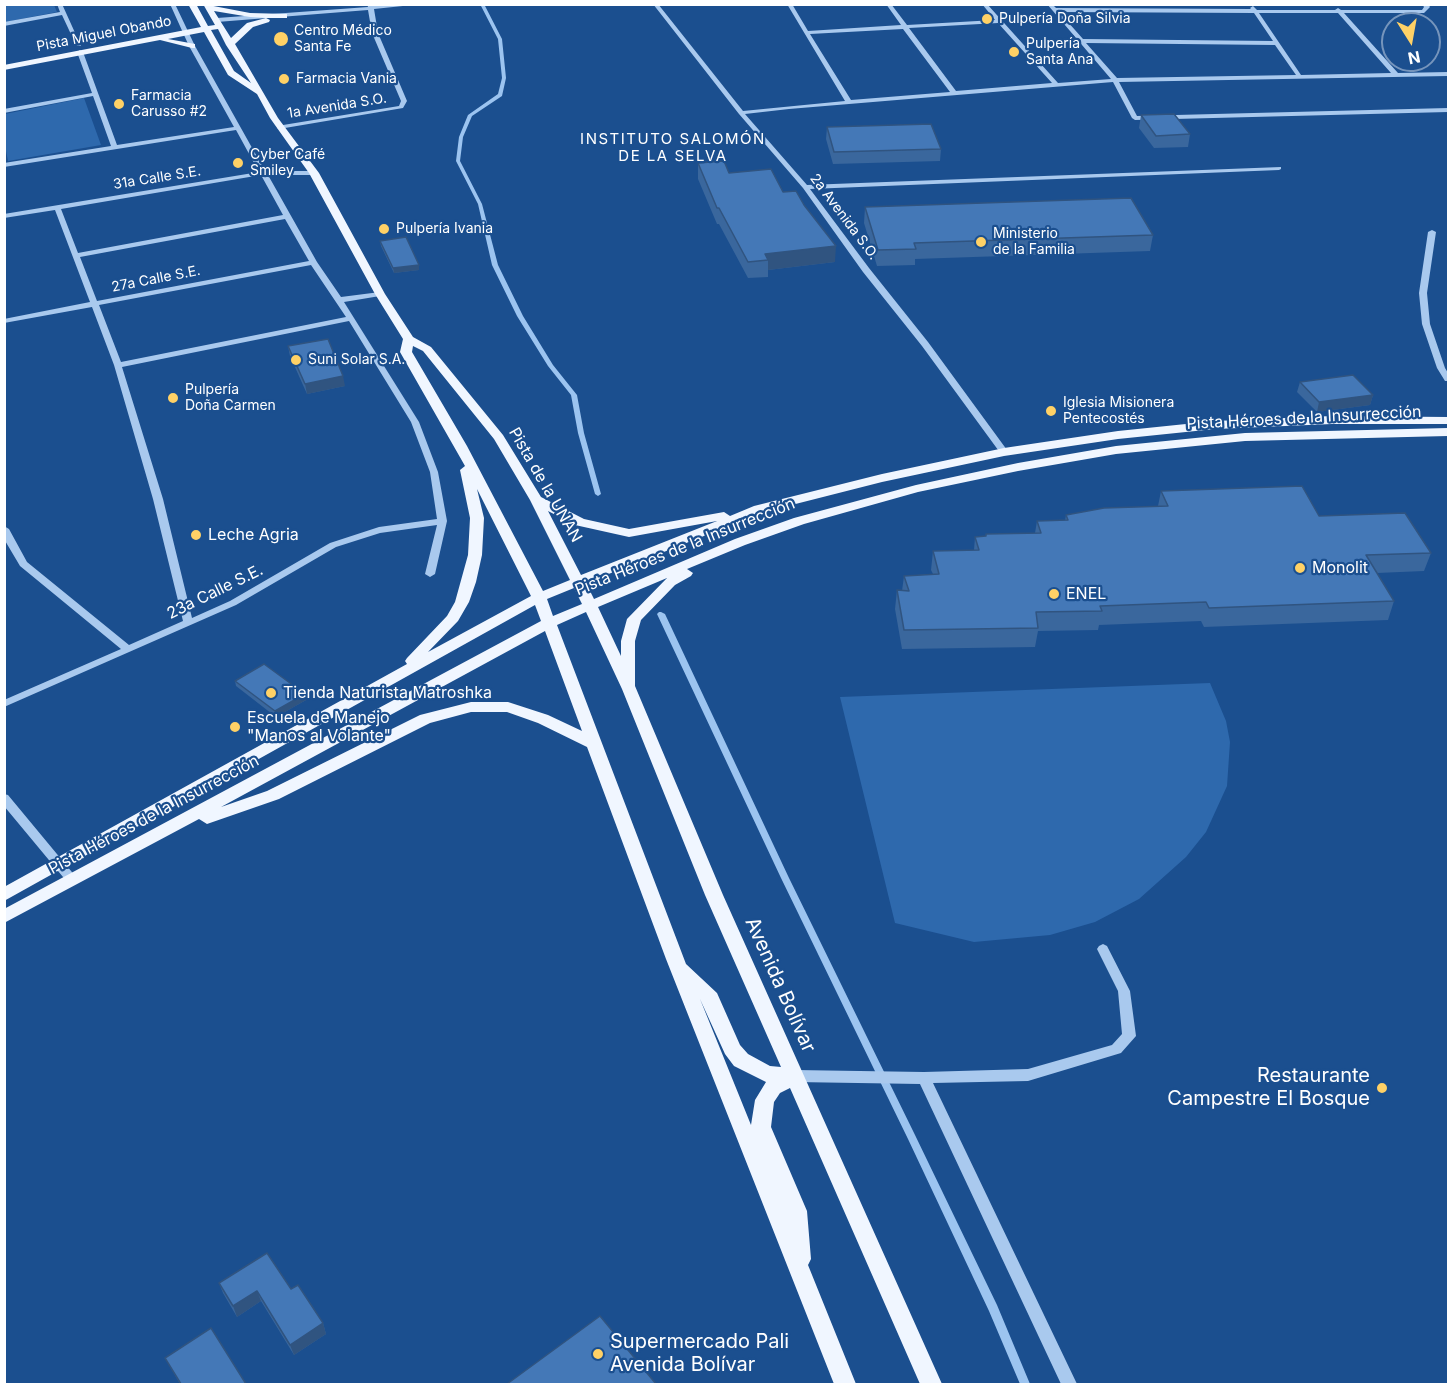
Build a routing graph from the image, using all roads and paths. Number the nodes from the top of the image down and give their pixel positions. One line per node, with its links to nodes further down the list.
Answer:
1 (59, 4): 20 (street)
2 (172, 4): 27 (street)
3 (192, 4): 25 (main road, Pista de la UNAN)
4 (287, 4): 21 (street)
5 (655, 4): 48 (street, 2a Avenida S.O.)
6 (789, 4): 28 (street)
7 (888, 4): 26 (street)
8 (984, 4): 22 (street)
9 (1132, 4): 17 (street)
10 (1250, 4): 18 (street)
11 (1332, 4): 19 (street)
12 (418, 5): 14 (street, Pista Miguel Obando)
13 (207, 6): 21 (main road); 23 (main road, Pista de la UNAN)
14 (371, 7): 21 (street, Pista Miguel Obando); 49 (street, 1a Avenida S.O.)
15 (1052, 7): 17 (street); 29 (street)
16 (1424, 8): 19 (street)
17 (1137, 11): 18 (street)
18 (1256, 11): 19 (street); 31 (street)
19 (1339, 12): 38 (street)
20 (63, 13): 24 (street); 34 (street)
21 (287, 15): 23 (street, Pista Miguel Obando); 32 (main road)
22 (998, 21): 26 (street); 41 (street)
23 (219, 23): 25 (main road, Pista Miguel Obando); 32 (main road, Pista de la UNAN)
24 (4, 24)
25 (203, 26): 27 (main road, Pista Miguel Obando); 42 (main road, Pista de la UNAN)
26 (905, 27): 28 (street); 44 (street)
27 (184, 29): 30 (main road, Pista Miguel Obando); 33 (street); 34 (main road, Pista Miguel Obando)
28 (807, 33): 45 (street)
29 (1083, 41): 31 (street); 40 (street)
30 (134, 42): 33 (main road); 34 (main road, Pista Miguel Obando)
31 (1276, 43): 39 (street)
32 (230, 45): 42 (main road, Pista de la UNAN)
33 (192, 46): 50 (street)
34 (79, 49): 35 (main road, Pista Miguel Obando); 36 (main road, Pista Miguel Obando); 43 (street)
35 (4, 60)
36 (4, 68)
37 (1449, 74): 38 (street)
38 (1396, 75): 39 (street)
39 (1300, 77): 40 (street)
40 (1115, 80): 41 (street); 46 (street)
41 (1056, 84): 44 (street)
42 (259, 93): 49 (main road, Pista de la UNAN)
43 (95, 94): 47 (street); 51 (street)
44 (955, 94): 45 (street)
45 (849, 102): 48 (street)
46 (1449, 110)
47 (4, 111)
48 (741, 113): 56 (street, 2a Avenida S.O.)
49 (279, 127): 55 (main road, Pista de la UNAN)
50 (238, 128): 51 (street); 54 (street)
51 (115, 147): 52 (street)
52 (4, 165)
53 (1279, 168): 56 (street)
54 (264, 173): 55 (street, 31a Calle S.E.); 57 (street, 31a Calle S.E.); 59 (street)
55 (314, 173): 63 (main road, Pista de la UNAN)
56 (805, 187): 74 (street, 2a Avenida S.O.)
57 (57, 207): 58 (street, 31a Calle S.E.); 61 (street)
58 (4, 216)
59 (288, 216): 61 (street); 62 (street)
60 (1432, 232): 70 (street)
61 (76, 256): 65 (street)
62 (313, 262): 64 (street); 65 (street, 27a Calle S.E.)
63 (380, 294): 64 (street); 68 (main road, Pista de la UNAN)
64 (339, 300): 66 (street)
65 (95, 304): 67 (street, 27a Calle S.E.); 69 (street)
66 (351, 318): 69 (street); 77 (street)
67 (4, 321)
68 (409, 339): 73 (main road, Pista de la UNAN); 75 (main road, Pista de la UNAN)
69 (118, 365): 84 (street)
70 (1449, 379)
71 (1449, 420): 74 (main road, Pista Héroes de la Insurrección)
72 (1449, 432): 79 (main road, Pista Héroes de la Insurrección)
73 (461, 446): 82 (main road, Pista de la UNAN); 87 (main road)
74 (1004, 452): 76 (main road, Pista Héroes de la Insurrección)
75 (536, 500): 76 (main road); 81 (main road, Pista de la UNAN)
76 (759, 509): 81 (main road, Pista Héroes de la Insurrección)
77 (442, 521): 80 (street); 84 (street, 23a Calle S.E.)
78 (4, 530): 86 (street)
79 (740, 542): 83 (main road, Pista Héroes de la Insurrección); 88 (main road)
80 (430, 574)
81 (577, 581): 82 (main road, Pista Héroes de la Insurrección); 83 (main road, Pista de la UNAN)
82 (539, 597): 85 (main road, Pista de la UNAN); 87 (main road, Pista Héroes de la Insurrección)
83 (590, 605): 85 (main road, Pista Héroes de la Insurrección); 88 (main road, Avenida Bolívar)
84 (188, 623): 86 (street, 23a Calle S.E.)
85 (549, 623): 90 (main road); 92 (main road, Pista Héroes de la Insurrección)
86 (128, 649): 89 (street, 23a Calle S.E.)
87 (398, 676): 93 (main road, Pista Héroes de la Insurrección)
88 (629, 689): 99 (main road, Avenida Bolívar)
89 (4, 704)
90 (595, 744): 92 (main road); 98 (main road)
91 (4, 798): 93 (street)
92 (167, 831): 94 (main road, Pista Héroes de la Insurrección)
93 (60, 865): 94 (street); 95 (main road, Pista Héroes de la Insurrección)
94 (72, 880): 96 (main road, Pista Héroes de la Insurrección)
95 (4, 895)
96 (4, 917)
97 (1103, 949): 100 (street)
98 (679, 968): 99 (main road); 101 (main road)
99 (795, 1076): 100 (street); 101 (main road); 103 (main road, Avenida Bolívar)
100 (924, 1078): 104 (street)
101 (801, 1273): 102 (main road)
102 (844, 1384)
103 (931, 1384)
104 (1069, 1384)

